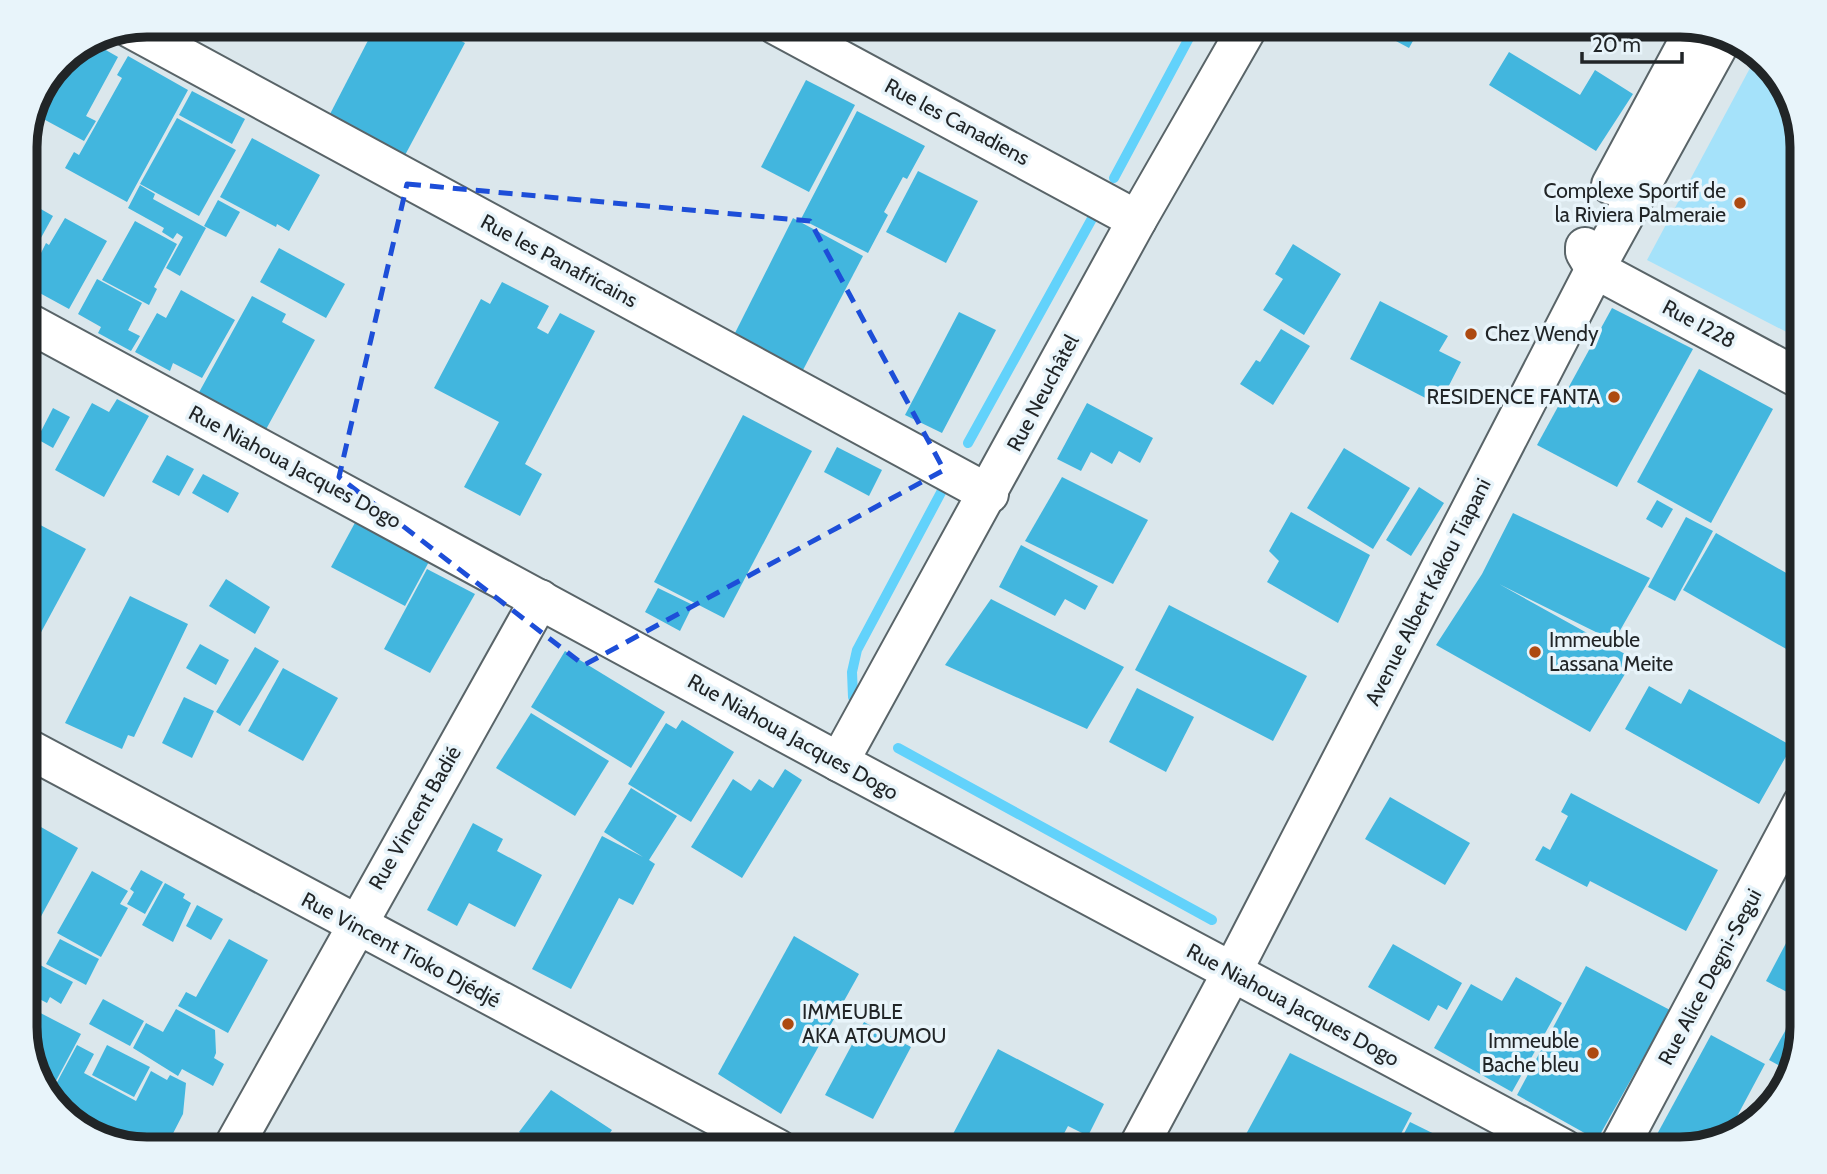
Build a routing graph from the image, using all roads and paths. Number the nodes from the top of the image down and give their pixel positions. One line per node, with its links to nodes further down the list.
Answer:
1 (147, 37): 10 (street, Rue les Panafricains)
2 (800, 37): 6 (street, Rue les Canadiens)
3 (1242, 37): 6 (street, Rue Neuchâtel)
4 (1690, 38): 7 (street)
5 (1719, 44): 7 (street, Avenue Albert Kakou Tiapani)
6 (1137, 220): 10 (street, Rue Neuchâtel)
7 (1594, 269): 9 (street, Rue I228); 16 (street, Avenue Albert Kakou Tiapani)
8 (37, 327): 11 (street, Rue Niahoua Jacques Dogo)
9 (1790, 374)
10 (989, 494): 13 (street, Rue Neuchâtel)
11 (540, 599): 13 (street, Rue Niahoua Jacques Dogo); 15 (street, Rue Vincent Badié)
12 (37, 754): 15 (street, Rue Vincent Tioko Djédjé)
13 (839, 762): 16 (street, Rue Niahoua Jacques Dogo)
14 (1790, 827): 21 (street, Rue Alice Degni-Segui)
15 (355, 926): 17 (street, Rue Vincent Badié); 18 (street, Rue Vincent Tioko Djédjé)
16 (1232, 972): 19 (street, Avenue Albert Kakou Tiapani); 20 (street, Rue Niahoua Jacques Dogo)
17 (239, 1137)
18 (731, 1137)
19 (1144, 1137)
20 (1540, 1137)
21 (1625, 1137)

